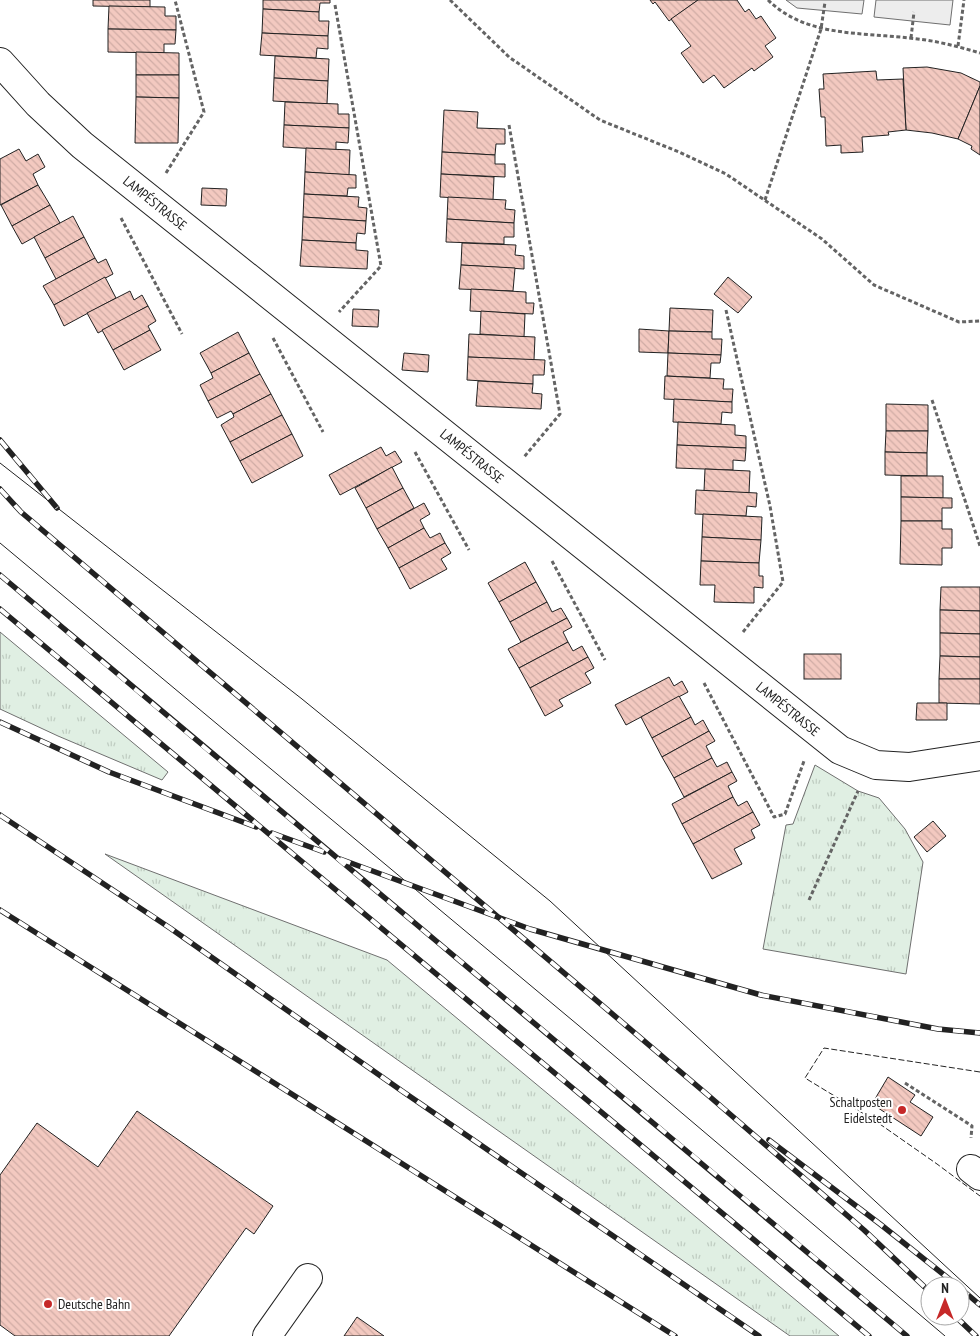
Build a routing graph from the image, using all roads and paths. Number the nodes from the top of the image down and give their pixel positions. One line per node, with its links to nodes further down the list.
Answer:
1 (175, 0): 14 (path)
2 (450, 0): 15 (path)
3 (768, 0): 8 (path)
4 (964, 0): 10 (path)
5 (824, 2): 8 (path)
6 (335, 6): 18 (path)
7 (914, 12): 9 (path)
8 (821, 29): 9 (path); 15 (path)
9 (911, 38): 10 (path)
10 (958, 46): 11 (path)
11 (980, 53)
12 (0, 62): 32 (street, LAMPÉSTRASSE)
13 (509, 125): 25 (path)
14 (165, 175)
15 (765, 200): 19 (path)
16 (117, 211): 20 (path)
17 (726, 310): 29 (path)
18 (339, 313)
19 (980, 321)
20 (182, 334)
21 (272, 336): 23 (path)
22 (932, 400): 26 (path)
23 (323, 432)
24 (413, 448): 27 (path)
25 (522, 458)
26 (980, 546)
27 (469, 550)
28 (548, 555): 30 (path)
29 (742, 634)
30 (605, 660)
31 (700, 677): 33 (path)
32 (980, 756)
33 (804, 760)
34 (860, 786): 35 (path)
35 (809, 900)
36 (905, 1083): 37 (path)
37 (975, 1172)
38 (308, 1278): 39 (street)
39 (267, 1336)

